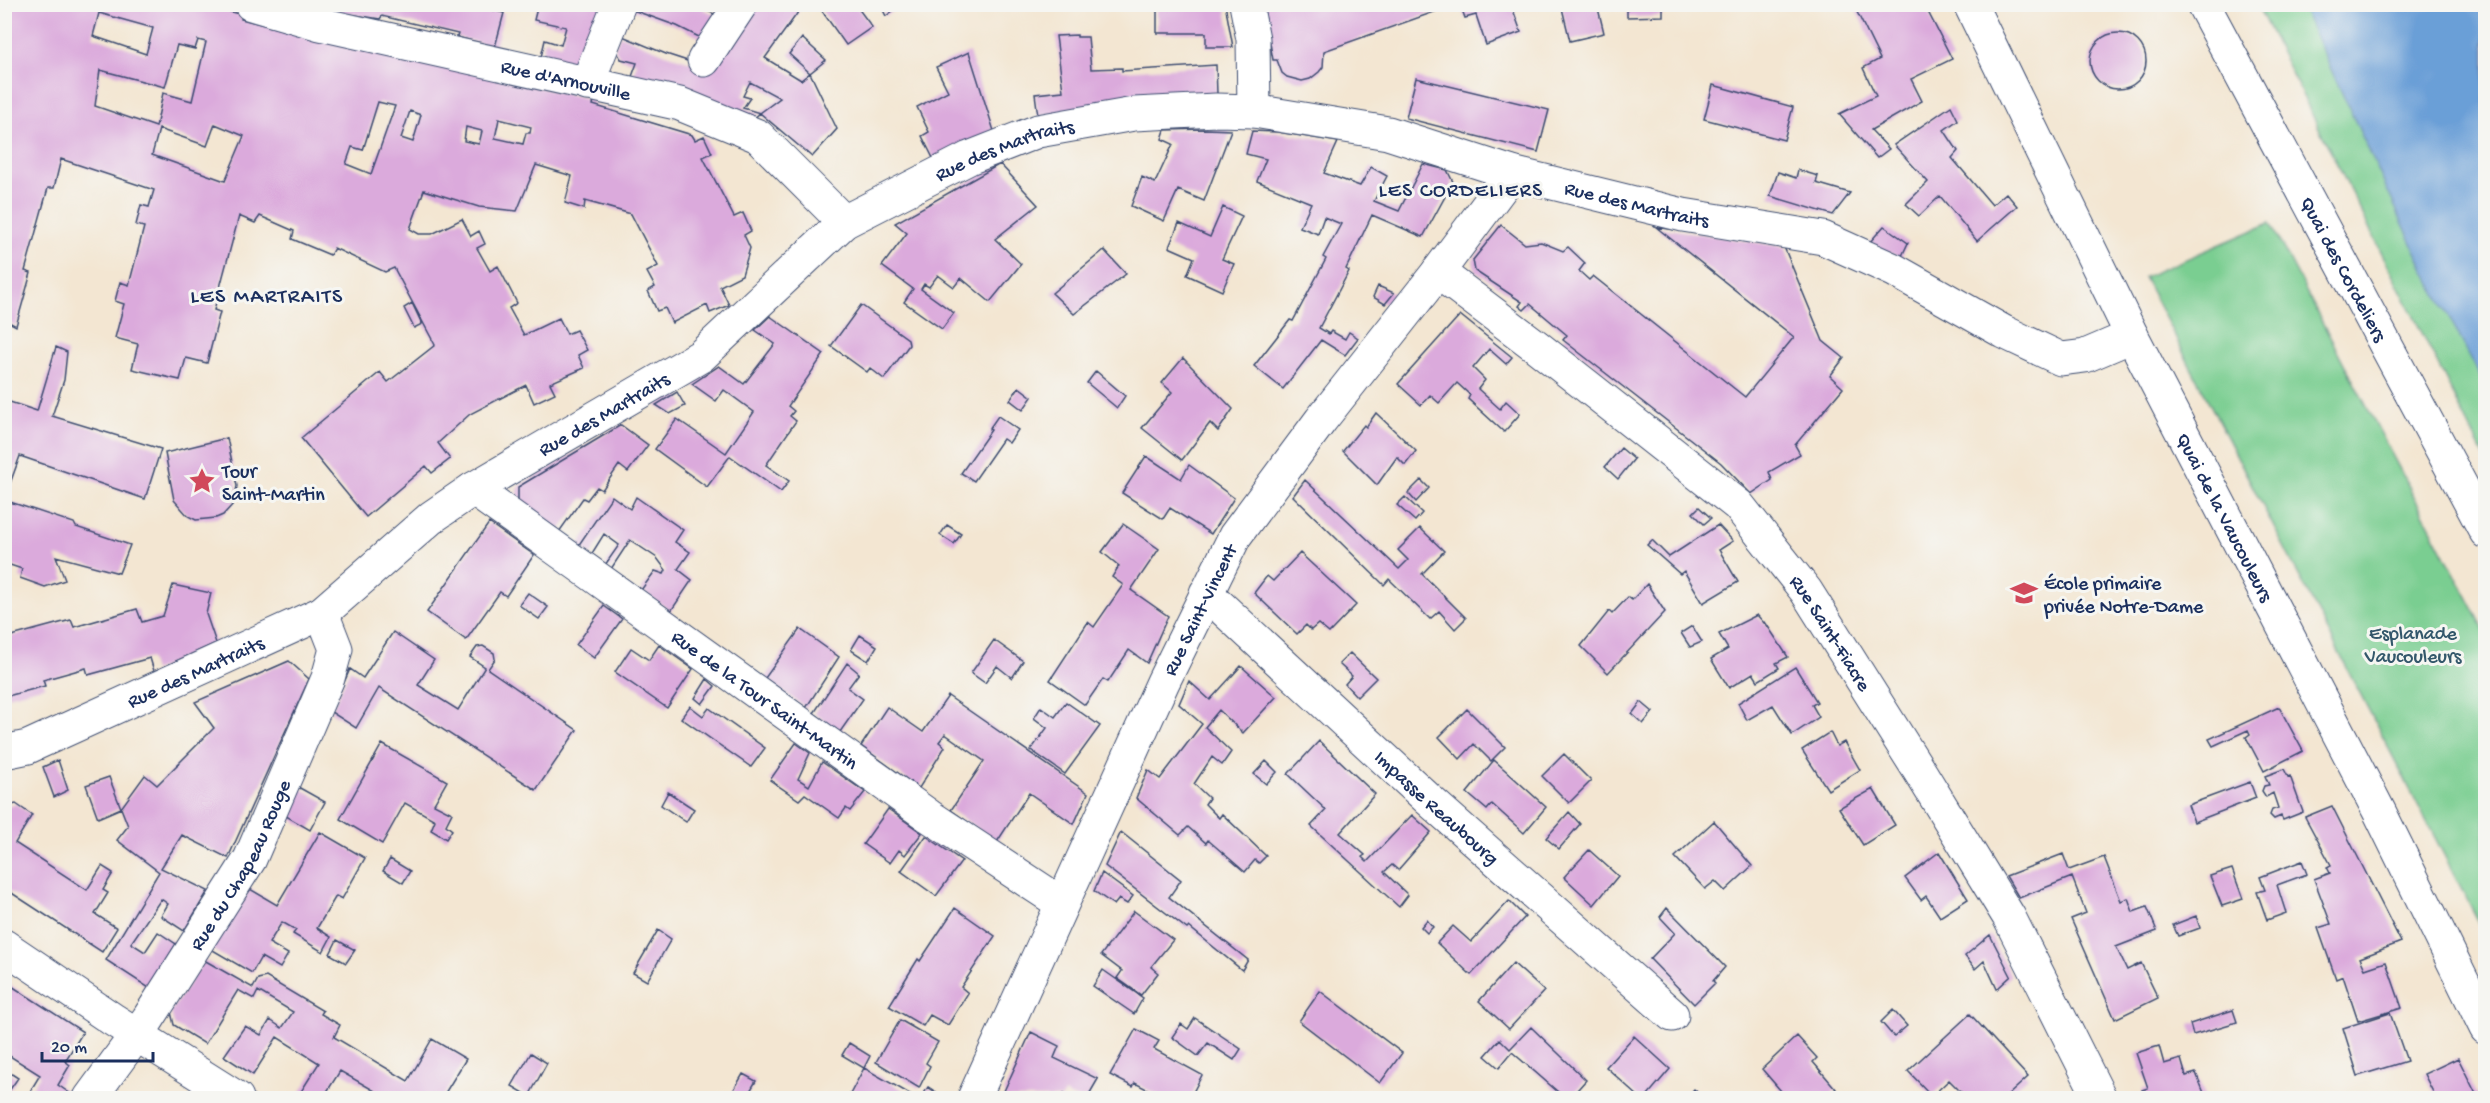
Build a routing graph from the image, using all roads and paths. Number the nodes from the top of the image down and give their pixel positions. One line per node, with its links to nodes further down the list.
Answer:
1 (251, 4): 8 (street, Rue d'Arnouville)
2 (619, 4): 8 (street)
3 (741, 4): 7 (street)
4 (1246, 4): 9 (street)
5 (1970, 4): 13 (street, Quai de la Vaucouleurs)
6 (2203, 4): 15 (street, Quai des Cordeliers)
7 (704, 60)
8 (587, 84): 11 (street, Rue d'Arnouville)
9 (1254, 111): 10 (street, Rue des Martraits); 11 (street, Rue des Martraits)
10 (1512, 173): 12 (street, Rue Saint-Vincent); 13 (street, Rue des Martraits)
11 (844, 222): 14 (street, Rue des Martraits)
12 (1438, 272): 16 (street, Rue Saint-Vincent); 27 (street, Rue Saint-Fiacre)
13 (2132, 336): 22 (street, Quai de la Vaucouleurs)
14 (473, 489): 17 (street, Rue des Martraits); 19 (street, Rue de la Tour Saint-Martin)
15 (2486, 532)
16 (1206, 593): 19 (street, Rue Saint-Vincent); 21 (street, Impasse Reaubourg)
17 (322, 613): 18 (street, Rue des Martraits); 23 (street, Rue du Chapeau Rouge)
18 (4, 752)
19 (1061, 903): 26 (street, Rue Saint-Vincent)
20 (4, 946): 23 (street)
21 (1672, 1016)
22 (2486, 1028)
23 (137, 1035): 24 (street, Rue du Chapeau Rouge); 25 (street)
24 (90, 1098)
25 (237, 1098)
26 (974, 1098)
27 (2100, 1098)

